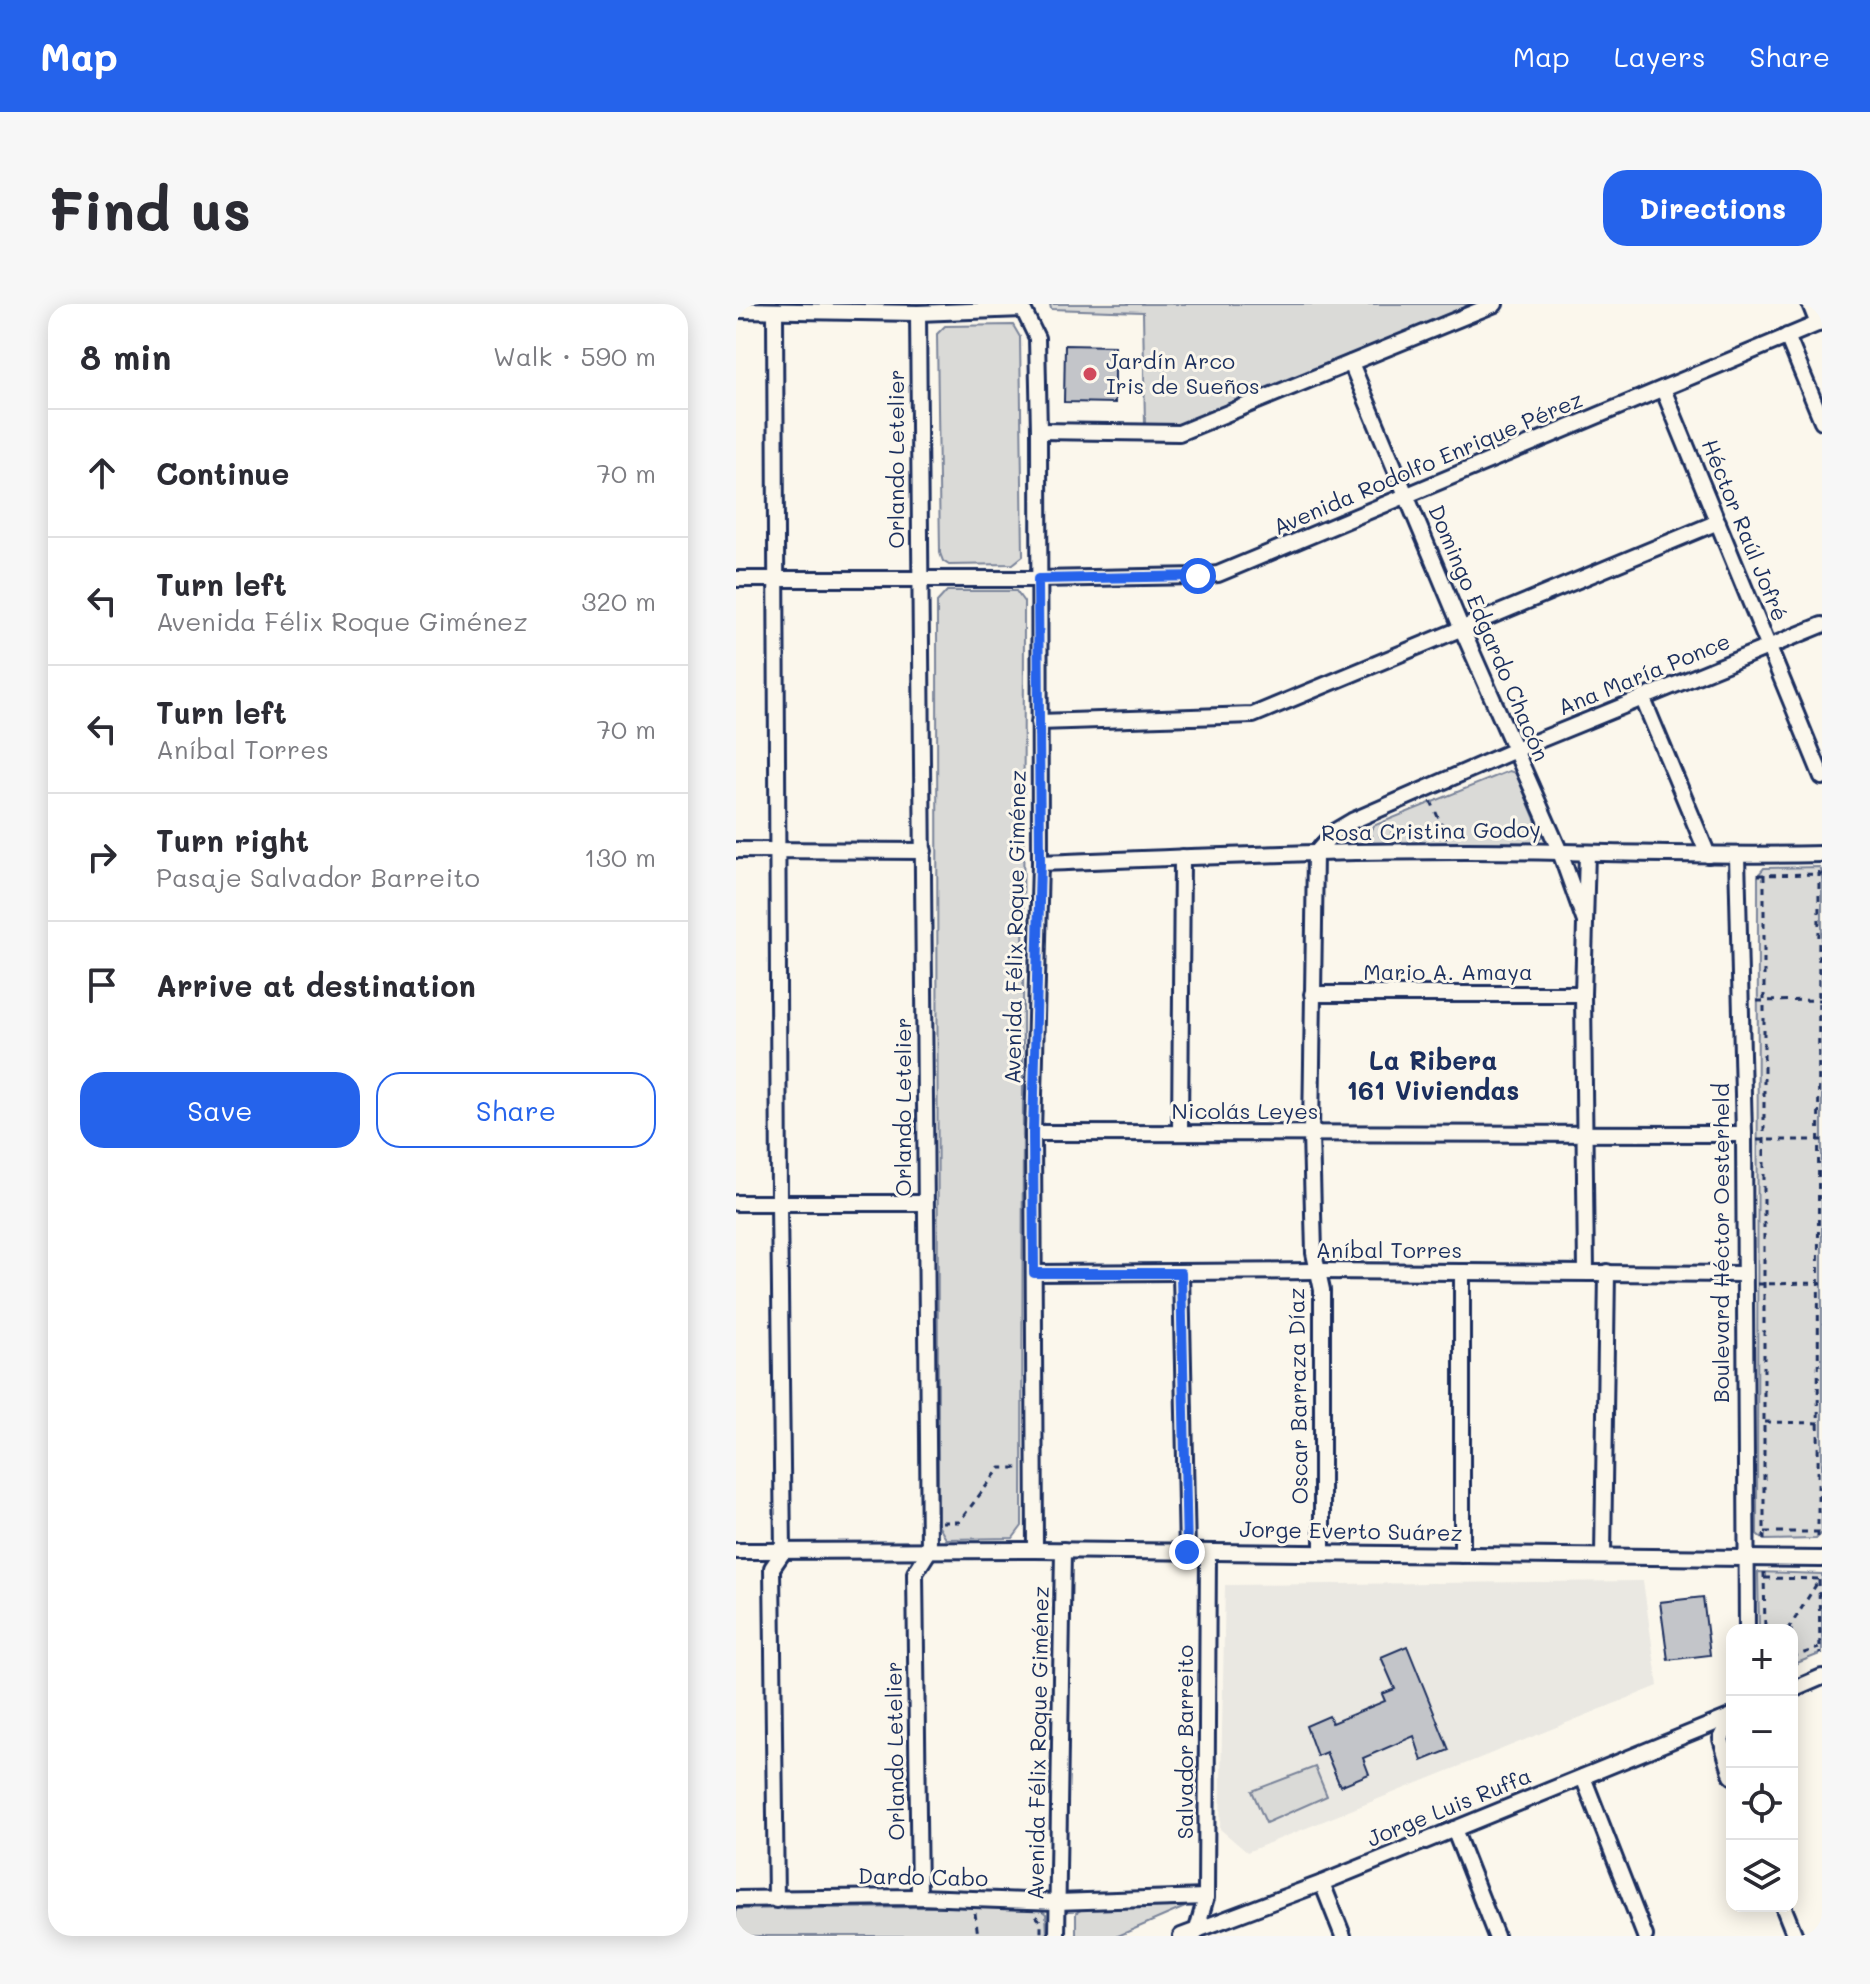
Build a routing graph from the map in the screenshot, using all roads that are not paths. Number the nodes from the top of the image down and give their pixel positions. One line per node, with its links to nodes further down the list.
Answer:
1 (1495, 304): 10 (street)
2 (1810, 304): 8 (street)
3 (1023, 306): 7 (street); 13 (street, Avenida Félix Roque Giménez)
4 (742, 308): 6 (street)
5 (883, 308): 6 (street); 7 (street)
6 (775, 312): 17 (street)
7 (918, 313): 18 (street, Orlando Letelier)
8 (1820, 323): 9 (street, Avenida Rodolfo Enrique Pérez)
9 (1787, 336): 11 (street, Avenida Rodolfo Enrique Pérez); 12 (street)
10 (1351, 363): 13 (street); 14 (street, Domingo Edgardo Chacón)
11 (1663, 389): 14 (street, Avenida Rodolfo Enrique Pérez); 15 (street, Héctor Raúl Jofré)
12 (1822, 421)
13 (1039, 431): 19 (street, Avenida Félix Roque Giménez)
14 (1405, 495): 19 (street, Avenida Rodolfo Enrique Pérez); 21 (street, Domingo Edgardo Chacón)
15 (1718, 522): 21 (street); 22 (street, Héctor Raúl Jofré)
16 (736, 579): 17 (street, Avenida Rodolfo Enrique Pérez)
17 (777, 579): 18 (street, Avenida Rodolfo Enrique Pérez); 27 (street)
18 (918, 579): 19 (street, Avenida Rodolfo Enrique Pérez); 29 (street, Orlando Letelier)
19 (1038, 579): 24 (street, Avenida Félix Roque Giménez)
20 (1822, 625): 22 (street, Ana María Ponce)
21 (1461, 627): 24 (street); 25 (street, Domingo Edgardo Chacón)
22 (1769, 647): 23 (street, Ana María Ponce); 26 (street, Héctor Raúl Jofré)
23 (1643, 699): 25 (street, Ana María Ponce); 33 (street)
24 (1039, 722): 37 (street, Avenida Félix Roque Giménez)
25 (1515, 750): 30 (street, Domingo Edgardo Chacón); 32 (street, Ana María Ponce)
26 (1822, 777)
27 (779, 849): 28 (street); 29 (street); 47 (street)
28 (736, 850)
29 (924, 851): 48 (street, Orlando Letelier)
30 (1560, 852): 31 (street, Rosa Cristina Godoy); 32 (street, Rosa Cristina Godoy); 38 (street, Domingo Edgardo Chacón)
31 (1587, 853): 33 (street, Rosa Cristina Godoy); 38 (street, Domingo Edgardo Chacón)
32 (1315, 854): 35 (street, Rosa Cristina Godoy); 39 (street, Oscar Barraza Díaz)
33 (1708, 855): 34 (street, Rosa Cristina Godoy)
34 (1737, 856): 36 (street, Rosa Cristina Godoy); 45 (street, Boulevard Héctor Oesterheld)
35 (1182, 857): 37 (street, Rosa Cristina Godoy); 41 (street)
36 (1820, 861)
37 (1040, 863): 43 (street, Avenida Félix Roque Giménez)
38 (1585, 922): 40 (street, Domingo Edgardo Chacón)
39 (1312, 994): 40 (street, Mario A. Amaya); 44 (street, Oscar Barraza Díaz)
40 (1583, 994): 42 (street, Domingo Edgardo Chacón)
41 (1180, 1132): 43 (street, Nicolás Leyes); 44 (street, Nicolás Leyes)
42 (1585, 1132): 44 (street, Nicolás Leyes); 45 (street, Nicolás Leyes); 51 (street, Domingo Edgardo Chacón)
43 (1033, 1133): 53 (street, Avenida Félix Roque Giménez)
44 (1311, 1133): 49 (street, Oscar Barraza Díaz)
45 (1751, 1137): 55 (street, Boulevard Héctor Oesterheld)
46 (736, 1203): 47 (street)
47 (779, 1203): 48 (street); 60 (street)
48 (925, 1203): 59 (street, Orlando Letelier)
49 (1317, 1271): 50 (street, Aníbal Torres); 54 (street, Aníbal Torres); 63 (street, Oscar Barraza Díaz)
50 (1462, 1272): 51 (street, Aníbal Torres); 64 (street)
51 (1586, 1272): 52 (street, Aníbal Torres)
52 (1607, 1272): 55 (street, Aníbal Torres); 65 (street)
53 (1034, 1273): 54 (street, Aníbal Torres); 56 (street, Avenida Félix Roque Giménez)
54 (1181, 1273): 61 (street)
55 (1744, 1274): 66 (street, Boulevard Héctor Oesterheld)
56 (1035, 1550): 57 (street, Jorge Everto Suárez); 59 (street, Jorge Everto Suárez)
57 (1063, 1550): 61 (street, Jorge Everto Suárez); 81 (street, Avenida Félix Roque Giménez)
58 (736, 1551): 60 (street, Jorge Everto Suárez)
59 (929, 1551): 60 (street, Jorge Everto Suárez); 77 (street, Orlando Letelier)
60 (783, 1552): 80 (street)
61 (1187, 1552): 62 (street, Jorge Everto Suárez)
62 (1208, 1552): 63 (street, Jorge Everto Suárez); 78 (street, Salvador Barreito)
63 (1322, 1553): 64 (street, Jorge Everto Suárez)
64 (1462, 1555): 65 (street, Jorge Everto Suárez)
65 (1603, 1556): 66 (street, Jorge Everto Suárez)
66 (1745, 1558): 67 (street, Jorge Everto Suárez); 68 (street, Boulevard Héctor Oesterheld)
67 (1822, 1559)
68 (1747, 1624)
69 (1822, 1677): 70 (street)
70 (1798, 1687)
71 (1726, 1718): 74 (street, Jorge Luis Ruffa)
72 (1726, 1729): 73 (street)
73 (1726, 1761)
74 (1583, 1777): 75 (street, Jorge Luis Ruffa); 87 (street)
75 (1454, 1829): 76 (street, Jorge Luis Ruffa); 86 (street)
76 (1322, 1883): 83 (street, Jorge Luis Ruffa); 85 (street)
77 (919, 1897): 80 (street, Dardo Cabo); 81 (street, Dardo Cabo)
78 (1206, 1897): 81 (street, Dardo Cabo); 83 (street, Salvador Barreito)
79 (736, 1899): 80 (street, Dardo Cabo)
80 (776, 1900)
81 (1057, 1902): 84 (street, Avenida Félix Roque Giménez)
82 (1785, 1912): 88 (street)
83 (1191, 1934)
84 (1057, 1936)
85 (1343, 1936)
86 (1496, 1936)
87 (1645, 1936)
88 (1795, 1936)

